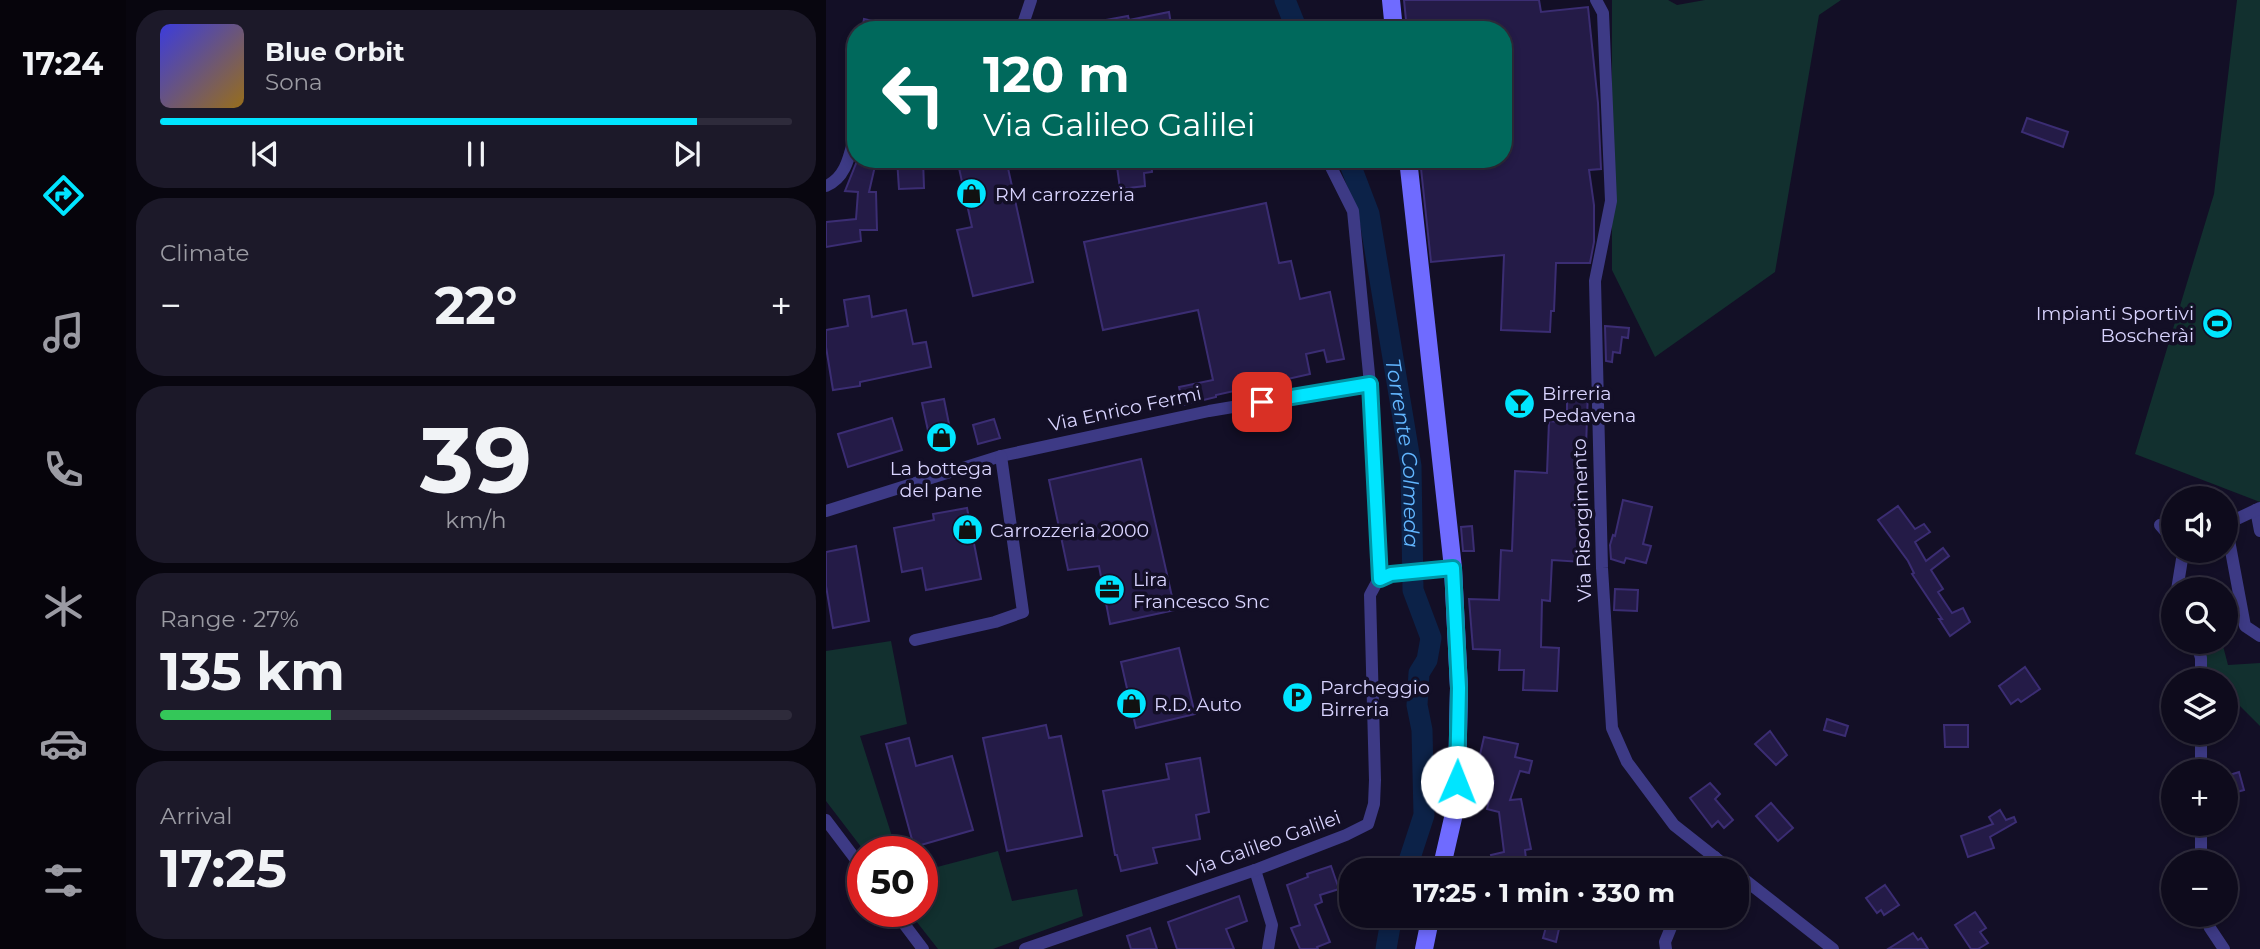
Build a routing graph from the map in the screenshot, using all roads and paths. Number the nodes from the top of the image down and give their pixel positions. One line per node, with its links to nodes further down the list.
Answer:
1 (1031, 0): 4 (street)
2 (1391, 0): 5 (main road)
3 (1596, 0): 23 (street, Via Risorgimento)
4 (1024, 21)
5 (1393, 21)
6 (847, 162): 9 (street)
7 (1332, 168): 10 (street)
8 (1409, 168): 17 (main road)
9 (826, 186)
10 (1370, 384): 11 (street, Via Enrico Fermi); 18 (street)
11 (1001, 456): 13 (street, Via Enrico Fermi); 20 (street)
12 (2258, 509): 14 (street); 15 (street)
13 (826, 511)
14 (2238, 518)
15 (2260, 531)
16 (2233, 563): 19 (street)
17 (1453, 568): 18 (street); 24 (main road)
18 (1386, 576): 26 (street, Via Galileo Galilei)
19 (2260, 636)
20 (915, 640)
21 (826, 820): 22 (street)
22 (847, 848)
23 (1714, 856): 25 (street, Via Risorgimento)
24 (1444, 858)
25 (1716, 858)
26 (1255, 870): 33 (street, Via Galileo Galilei); 34 (street)
27 (1749, 883): 37 (street)
28 (906, 927): 32 (street)
29 (2210, 927): 38 (street)
30 (1428, 928): 35 (main road)
31 (1671, 928): 36 (street)
32 (923, 949)
33 (1024, 949)
34 (1268, 949)
35 (1424, 949)
36 (1665, 949)
37 (1833, 949)
38 (2224, 949)

